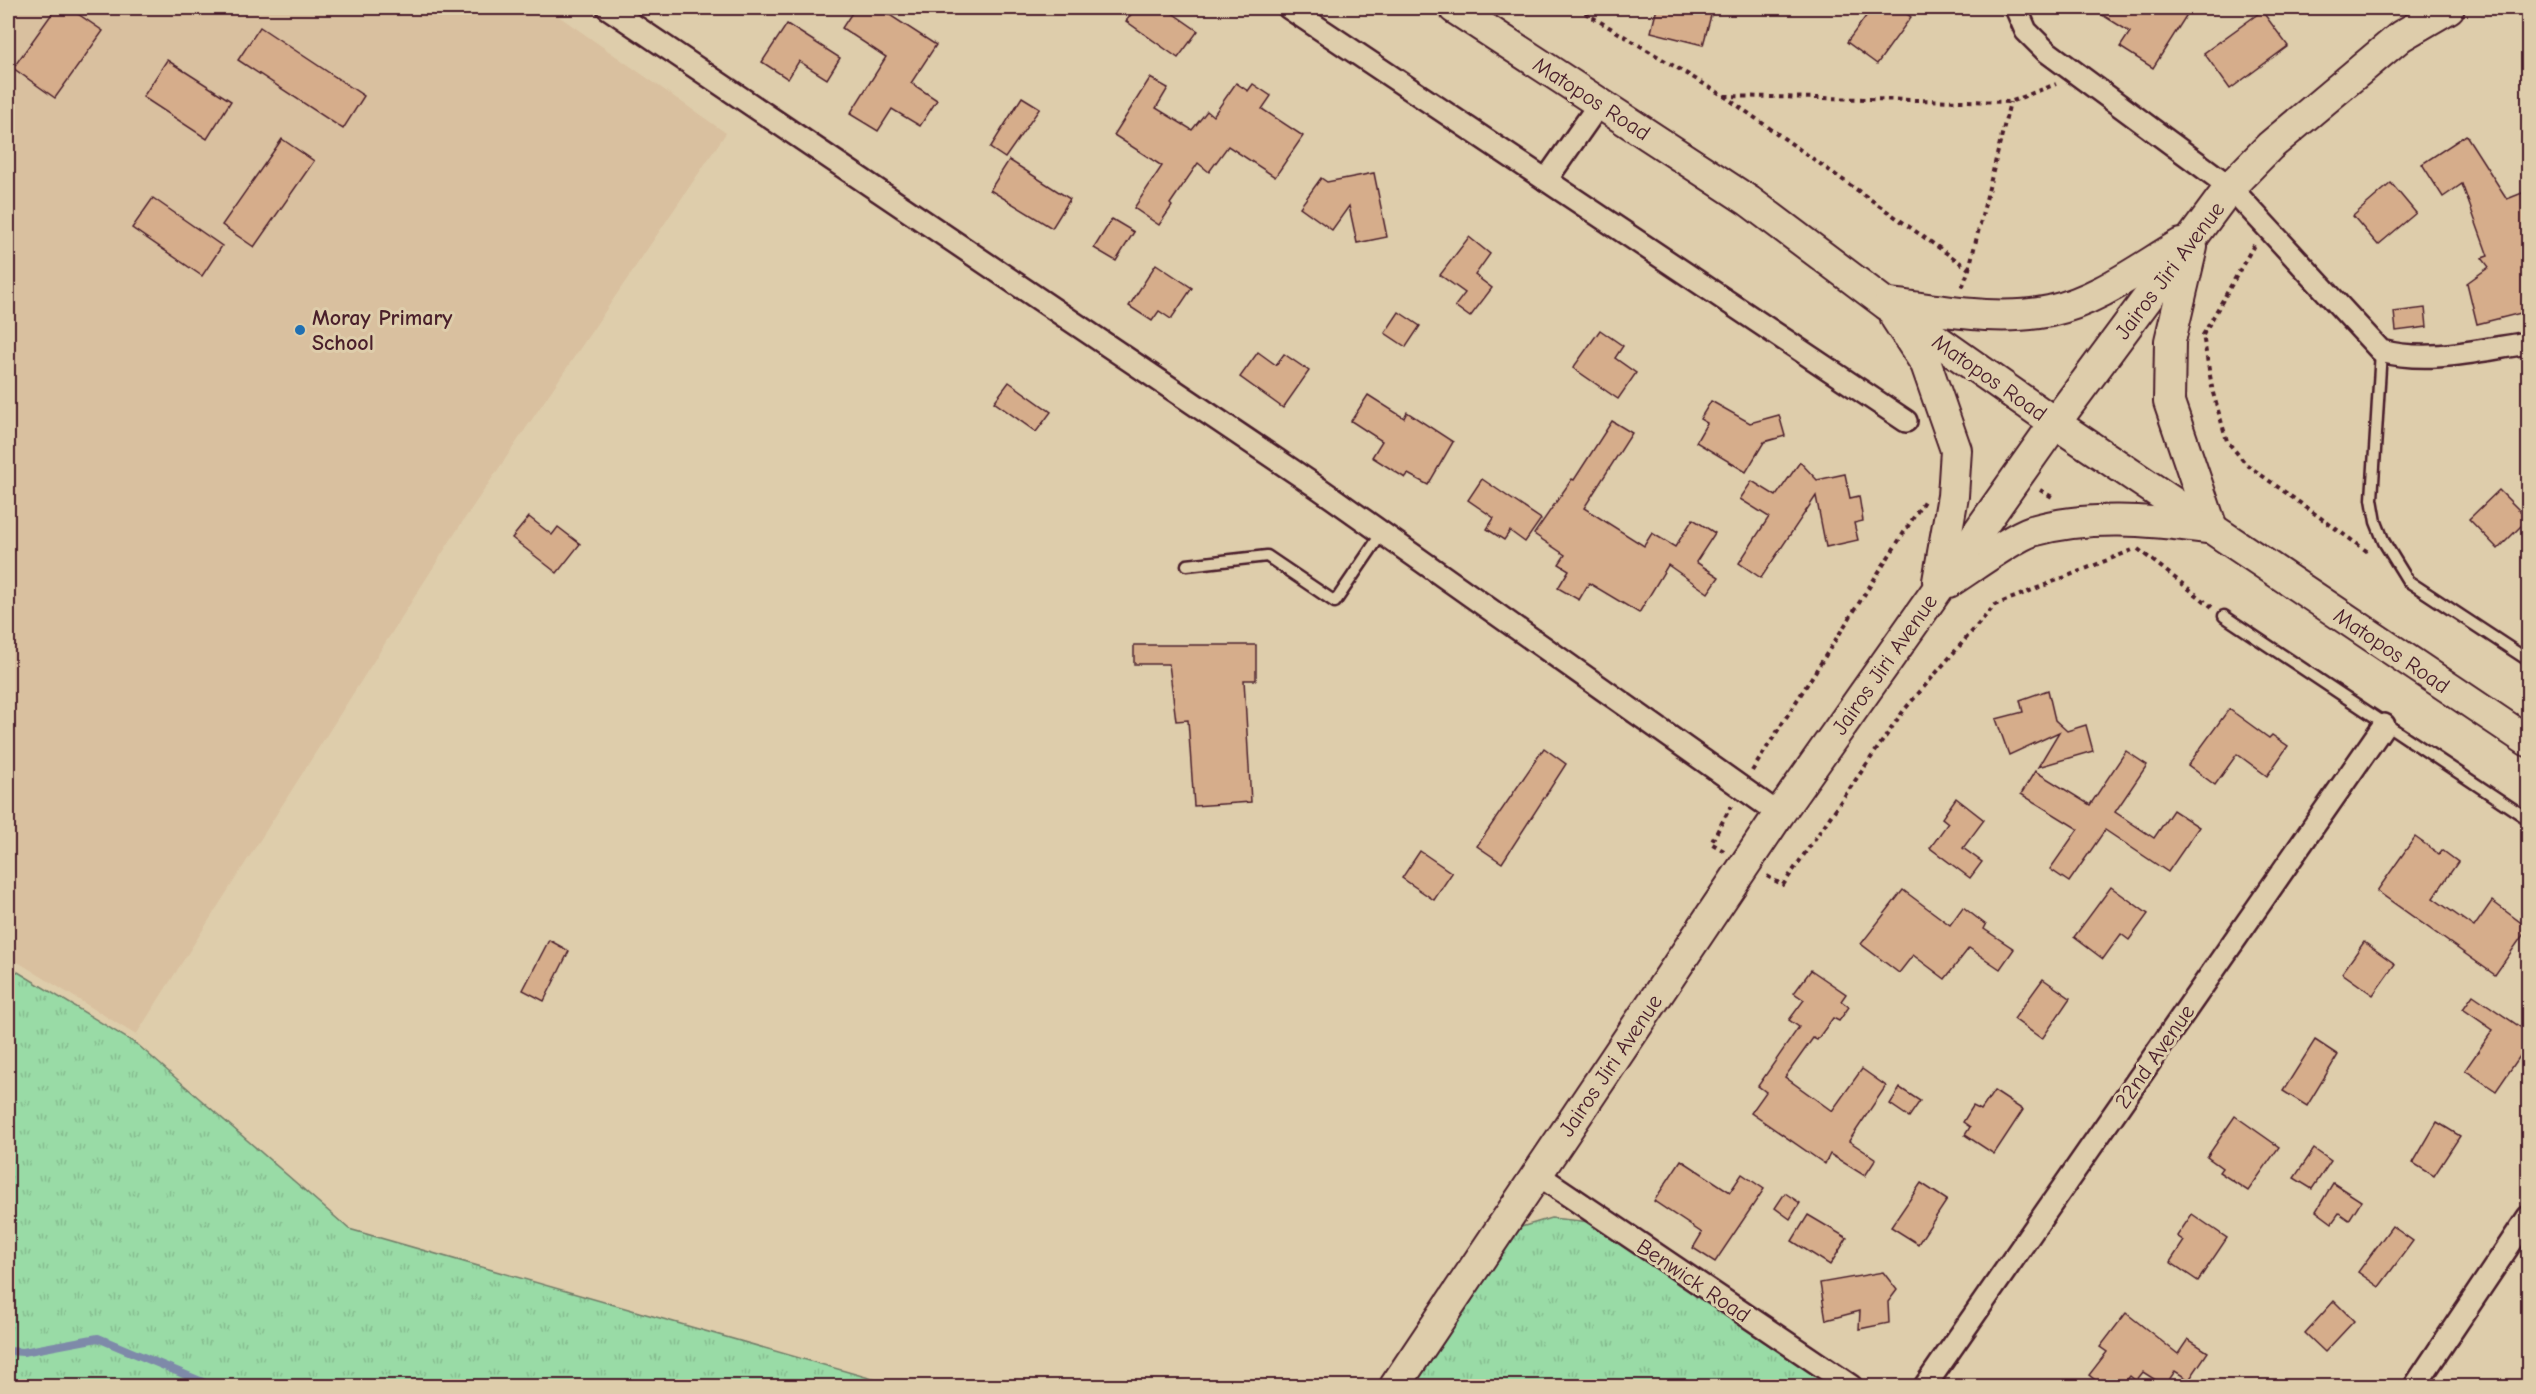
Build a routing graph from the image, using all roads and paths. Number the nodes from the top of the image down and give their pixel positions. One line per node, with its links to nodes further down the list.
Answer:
1 (608, 8): 24 (street)
2 (1289, 8): 11 (street)
3 (1454, 8): 10 (main road, Matopos Road)
4 (1577, 8): 8 (path)
5 (2016, 8): 7 (street)
6 (2449, 8): 12 (main road, Jairos Jiri Avenue)
7 (2079, 75): 9 (path); 12 (street)
8 (1724, 96): 9 (path); 15 (path)
9 (2010, 102): 15 (path)
10 (1600, 103): 11 (street); 16 (main road, Matopos Road)
11 (1546, 180): 20 (street)
12 (2230, 187): 13 (street); 14 (main road, Jairos Jiri Avenue)
13 (2266, 224): 19 (street); 26 (path)
14 (2194, 236): 17 (main road); 21 (main road, Jairos Jiri Avenue); 23 (main road)
15 (1969, 269): 17 (path)
16 (1886, 304): 17 (main road); 21 (main road, Matopos Road); 28 (main road)
17 (1952, 311)
18 (2529, 343): 19 (street)
19 (2381, 351): 30 (lane)
20 (1906, 421)
21 (2055, 423): 23 (main road, Matopos Road); 28 (main road, Jairos Jiri Avenue)
22 (1925, 500): 33 (path)
23 (2212, 528): 28 (main road); 32 (main road, Matopos Road)
24 (1382, 533): 27 (lane); 33 (street)
25 (2137, 548): 36 (path)
26 (2371, 554)
27 (1187, 565)
28 (1936, 590): 34 (main road, Jairos Jiri Avenue)
29 (2224, 616): 31 (lane)
30 (2529, 660)
31 (2384, 725): 35 (lane); 41 (street, 22nd Avenue)
32 (2529, 741)
33 (1741, 788): 34 (street); 36 (path)
34 (1779, 814): 36 (main road, Jairos Jiri Avenue)
35 (2529, 819)
36 (1745, 865): 37 (main road, Jairos Jiri Avenue)
37 (1537, 1174): 39 (main road, Jairos Jiri Avenue); 40 (street, Benwick Road)
38 (2529, 1217): 42 (street)
39 (1395, 1386)
40 (1851, 1386)
41 (1925, 1386)
42 (2415, 1386)

